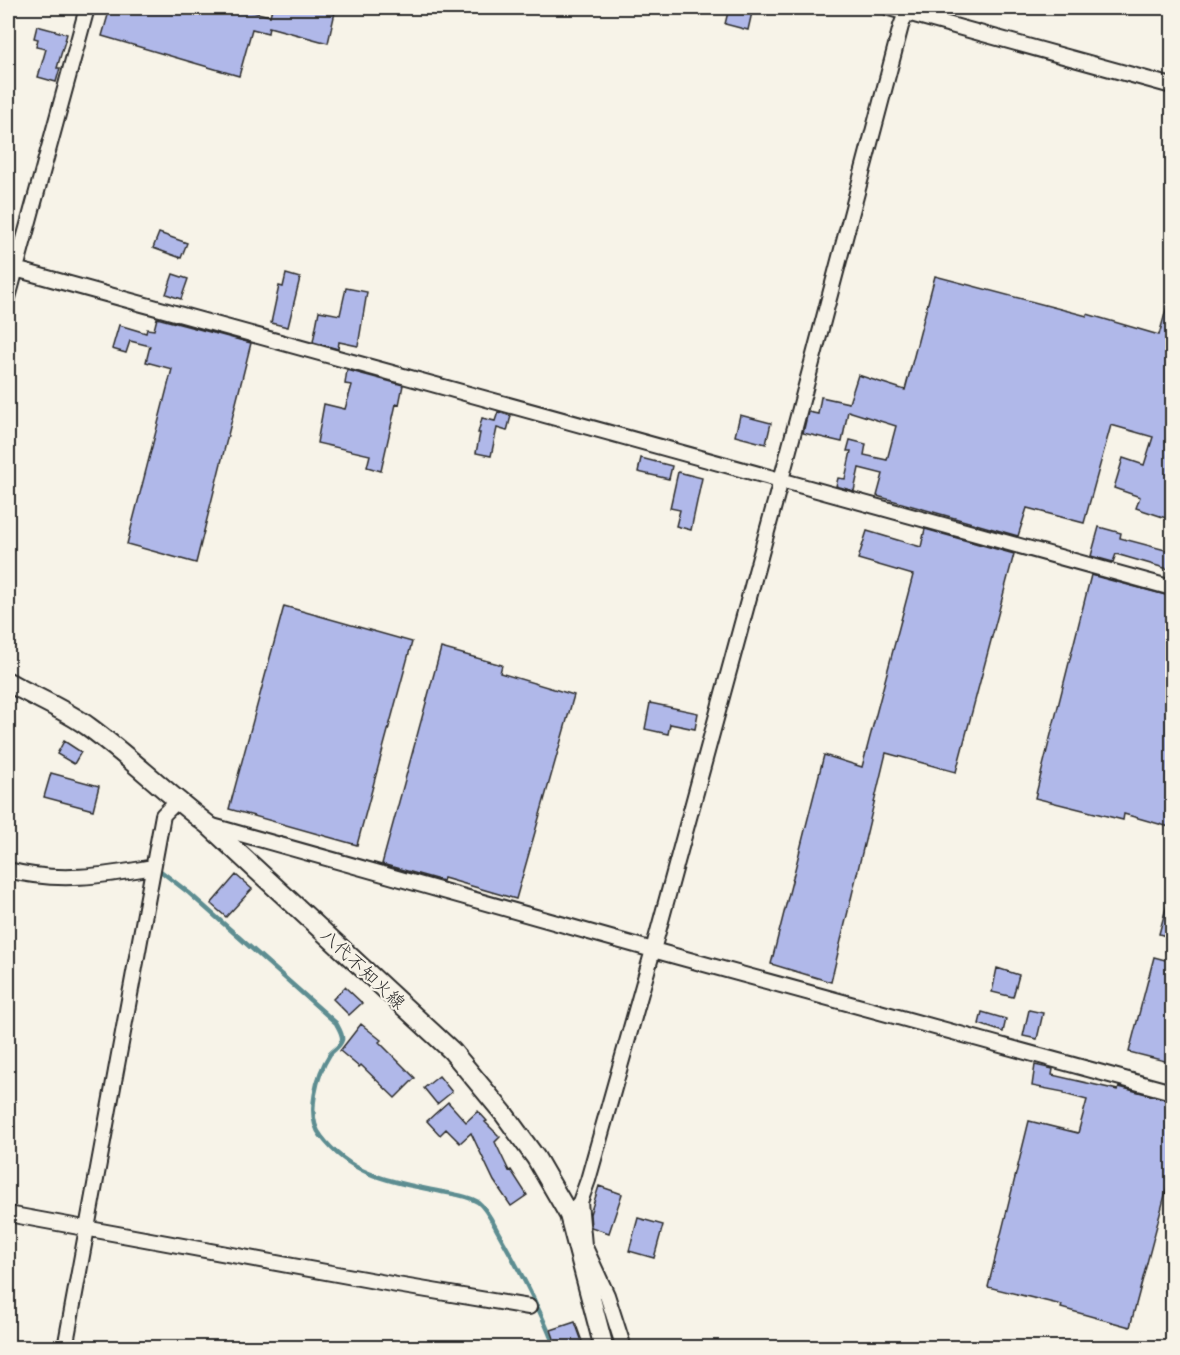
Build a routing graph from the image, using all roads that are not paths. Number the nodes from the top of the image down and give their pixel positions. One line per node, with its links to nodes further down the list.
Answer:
1 (87, 8): 5 (street)
2 (889, 8): 3 (street)
3 (908, 10): 4 (street); 7 (street)
4 (1173, 86)
5 (11, 268): 6 (street); 7 (street)
6 (8, 298)
7 (781, 480): 8 (street); 14 (street)
8 (1173, 588)
9 (8, 682): 10 (main road, 八代不知火線)
10 (177, 801): 11 (main road, 八代不知火線); 12 (street)
11 (207, 824): 14 (street); 16 (main road, 八代不知火線)
12 (153, 867): 13 (street); 18 (street)
13 (8, 870)
14 (653, 950): 15 (street); 16 (street)
15 (1173, 1092)
16 (574, 1208): 21 (main road, 八代不知火線); 22 (street)
17 (8, 1214): 18 (street)
18 (87, 1228): 19 (street); 20 (street)
19 (529, 1307)
20 (65, 1347)
21 (604, 1347)
22 (624, 1347)

